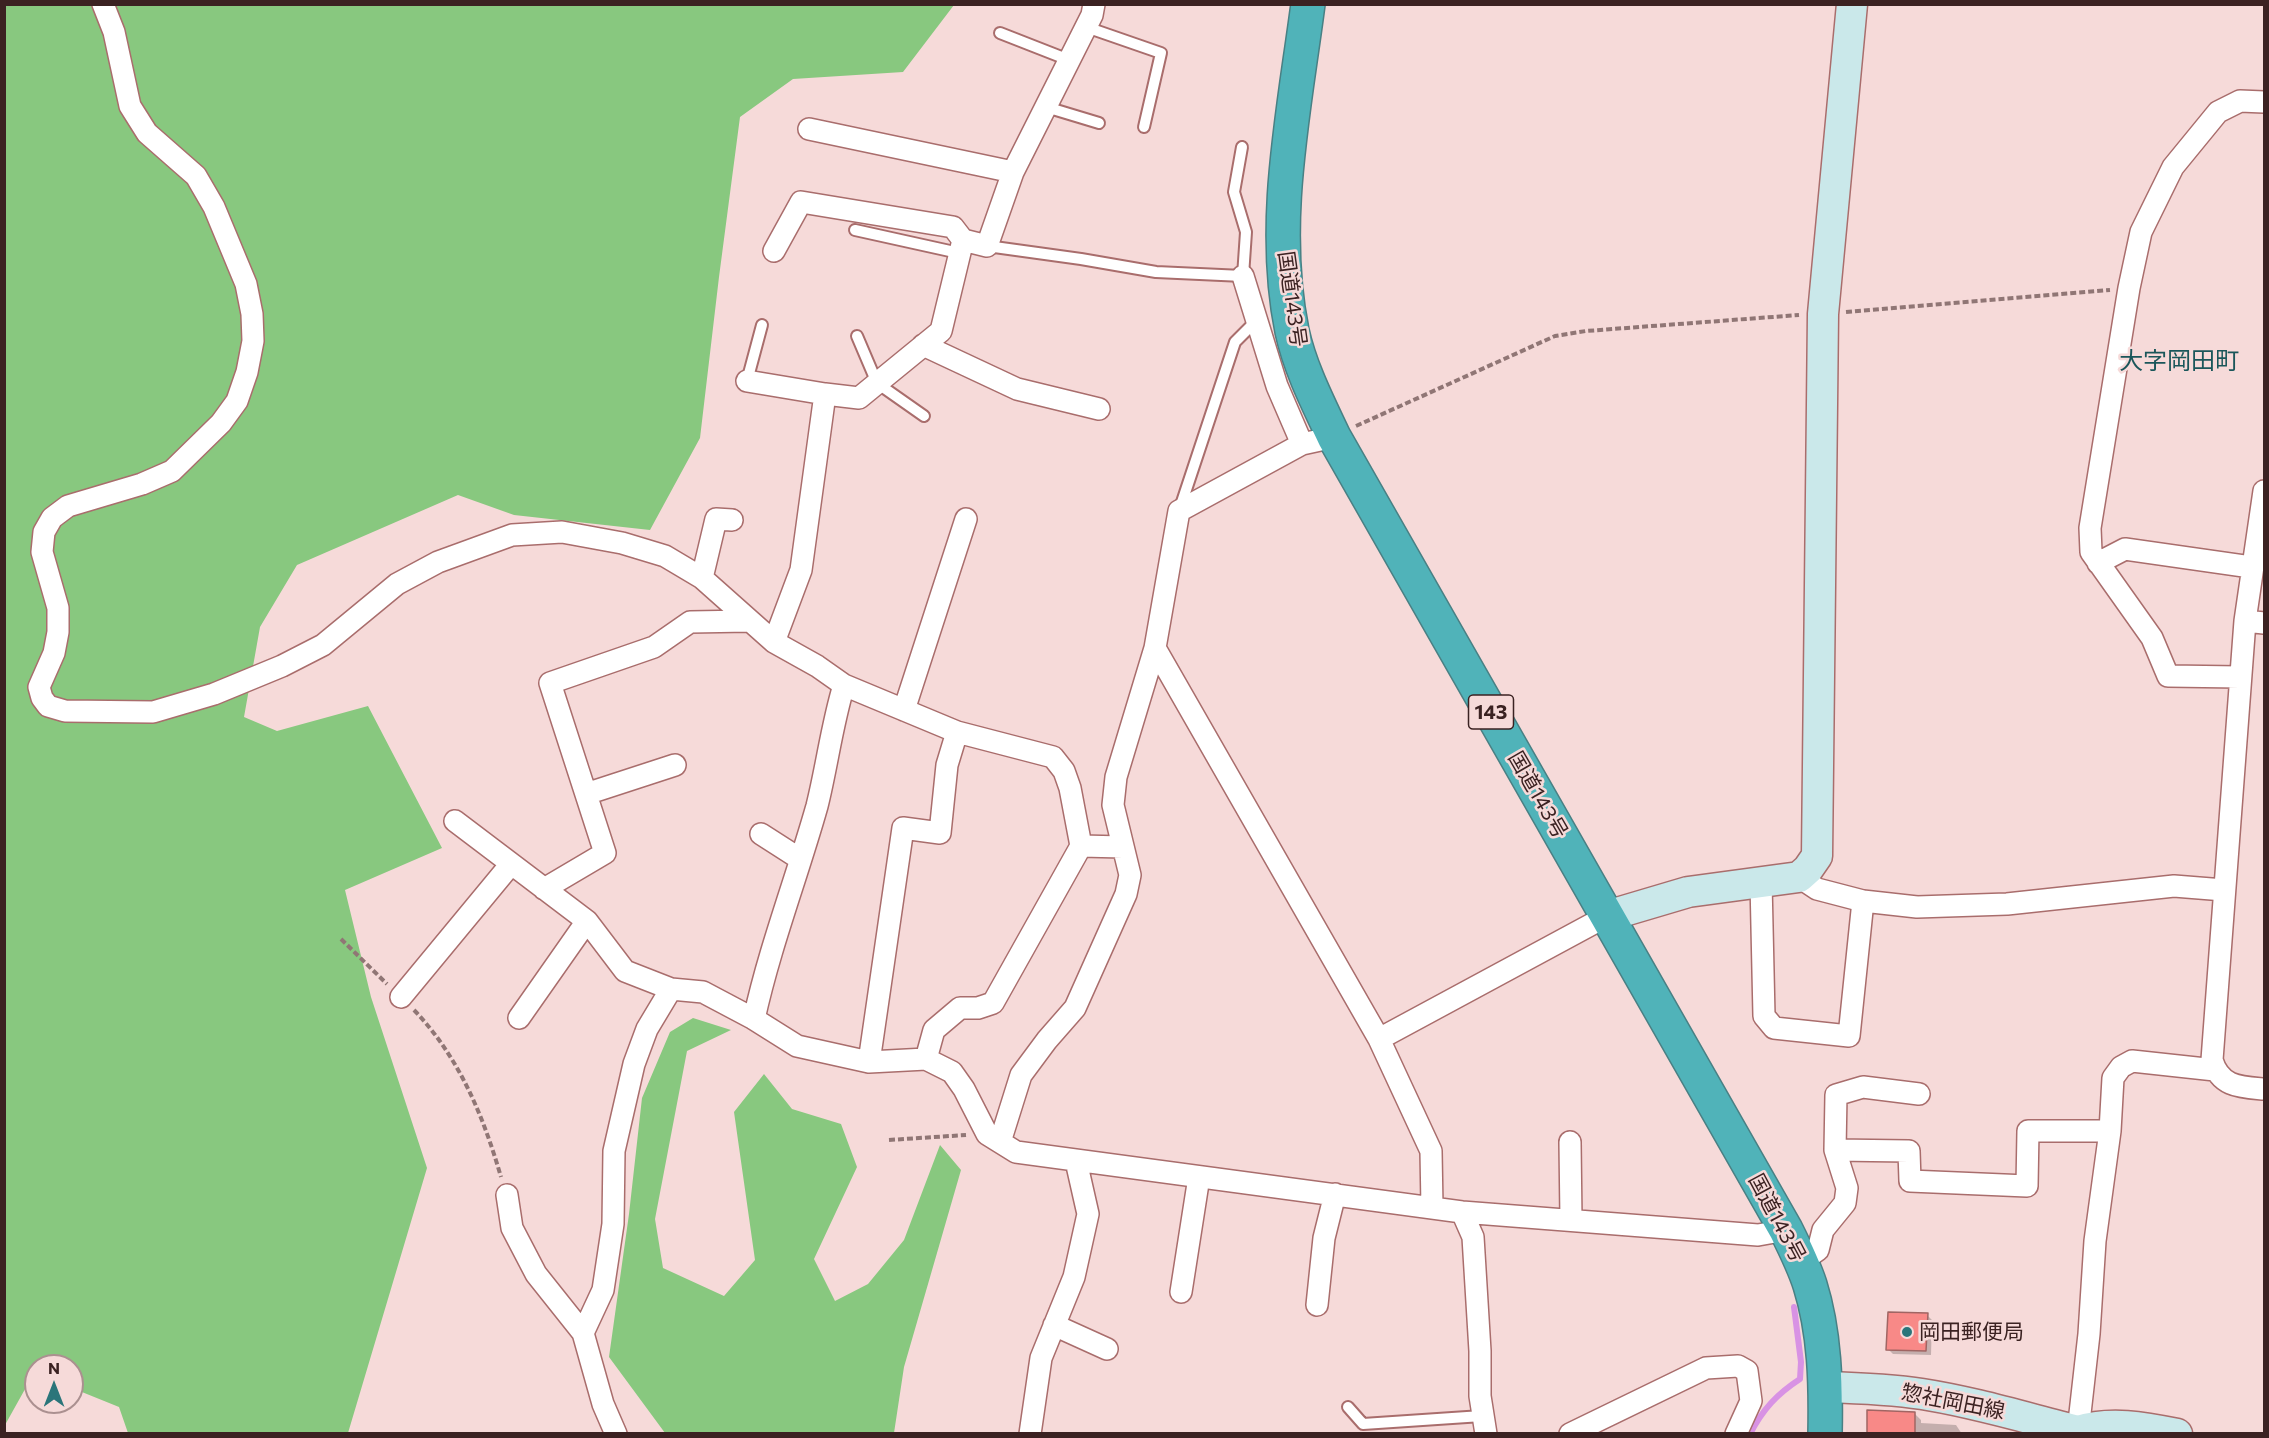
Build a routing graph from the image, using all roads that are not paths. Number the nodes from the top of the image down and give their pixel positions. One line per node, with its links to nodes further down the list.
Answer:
1 (103, 4): 37 (street)
2 (1094, 4): 5 (street)
3 (1308, 4): 29 (highway, 国道143号 / 143)
4 (1852, 4): 54 (street)
5 (1086, 27): 7 (street); 11 (lane)
6 (1000, 33): 7 (lane)
7 (1069, 60): 9 (street)
8 (2265, 102): 35 (street)
9 (1046, 107): 10 (lane); 14 (street)
10 (1100, 123)
11 (1144, 127)
12 (809, 129): 14 (street)
13 (1242, 147): 19 (lane)
14 (1013, 172): 16 (street)
15 (855, 230): 17 (lane)
16 (987, 246): 17 (street); 19 (lane)
17 (961, 247): 18 (street); 23 (street)
18 (774, 251)
19 (1243, 276): 20 (street)
20 (1257, 320): 30 (street); 32 (lane)
21 (762, 325): 24 (lane)
22 (857, 336): 25 (lane)
23 (924, 345): 25 (street); 27 (street)
24 (747, 381): 26 (street)
25 (876, 383): 26 (street); 28 (lane)
26 (825, 394): 40 (street)
27 (1100, 409)
28 (924, 416)
29 (1334, 437): 30 (street); 59 (highway, 国道143号 / 143)
30 (1302, 444): 32 (street)
31 (2264, 499): 36 (street)
32 (1179, 511): 41 (street)
33 (966, 519): 44 (street)
34 (732, 520): 37 (street)
35 (2098, 563): 36 (street); 42 (street)
36 (2251, 567): 39 (street)
37 (702, 578): 38 (street)
38 (749, 621): 40 (street); 47 (street)
39 (2255, 622): 42 (street)
40 (774, 642): 43 (street)
41 (1155, 648): 51 (street); 65 (street)
42 (2240, 677): 57 (street)
43 (844, 685): 44 (street); 52 (street)
44 (904, 710): 45 (street)
45 (957, 732): 50 (street); 67 (street)
46 (675, 765): 47 (street)
47 (586, 794): 56 (street)
48 (454, 821): 53 (street)
49 (761, 834): 52 (street)
50 (1081, 846): 51 (street); 66 (street)
51 (1123, 847): 72 (street)
52 (800, 859): 64 (street)
53 (511, 864): 56 (street); 62 (street)
54 (1799, 877): 55 (street); 58 (street)
55 (1761, 882): 58 (street); 59 (street)
56 (544, 889): 60 (street)
57 (2224, 890): 58 (street); 68 (street)
58 (1863, 901)
59 (1607, 916): 65 (street); 82 (highway, 国道143号 / 143)
60 (587, 921): 61 (street); 63 (street)
61 (671, 989): 64 (street); 87 (street)
62 (401, 997)
63 (519, 1018)
64 (754, 1018): 67 (street)
65 (1379, 1039): 79 (street)
66 (926, 1059): 67 (street); 72 (street)
67 (869, 1062)
68 (2215, 1070): 69 (street); 71 (street)
69 (2265, 1089)
70 (1919, 1094): 74 (street)
71 (2110, 1131): 74 (street); 92 (street)
72 (994, 1138): 75 (street)
73 (1570, 1142): 81 (street)
74 (1835, 1150): 83 (street)
75 (1076, 1161): 76 (street); 86 (street)
76 (1199, 1177): 77 (street); 84 (street)
77 (1335, 1194): 79 (street); 85 (street)
78 (507, 1195): 87 (street)
79 (1432, 1207): 80 (street)
80 (1462, 1212): 81 (street); 91 (street)
81 (1570, 1220): 82 (street)
82 (1786, 1230): 83 (highway, 国道143号 / 143)
83 (1802, 1262): 89 (highway, 国道143号 / 143)
84 (1181, 1292)
85 (1317, 1305)
86 (1054, 1326): 88 (street); 94 (street)
87 (583, 1333): 93 (street)
88 (1107, 1349)
89 (1826, 1387): 92 (street, 惣社岡田線); 97 (highway, 国道143号 / 143)
90 (1348, 1407): 91 (lane)
91 (1484, 1425)
92 (2080, 1432): 98 (street, 惣社岡田線)
93 (616, 1434)
94 (1030, 1434)
95 (1570, 1434): 96 (street)
96 (1736, 1434)
97 (1825, 1434)
98 (2177, 1434)

